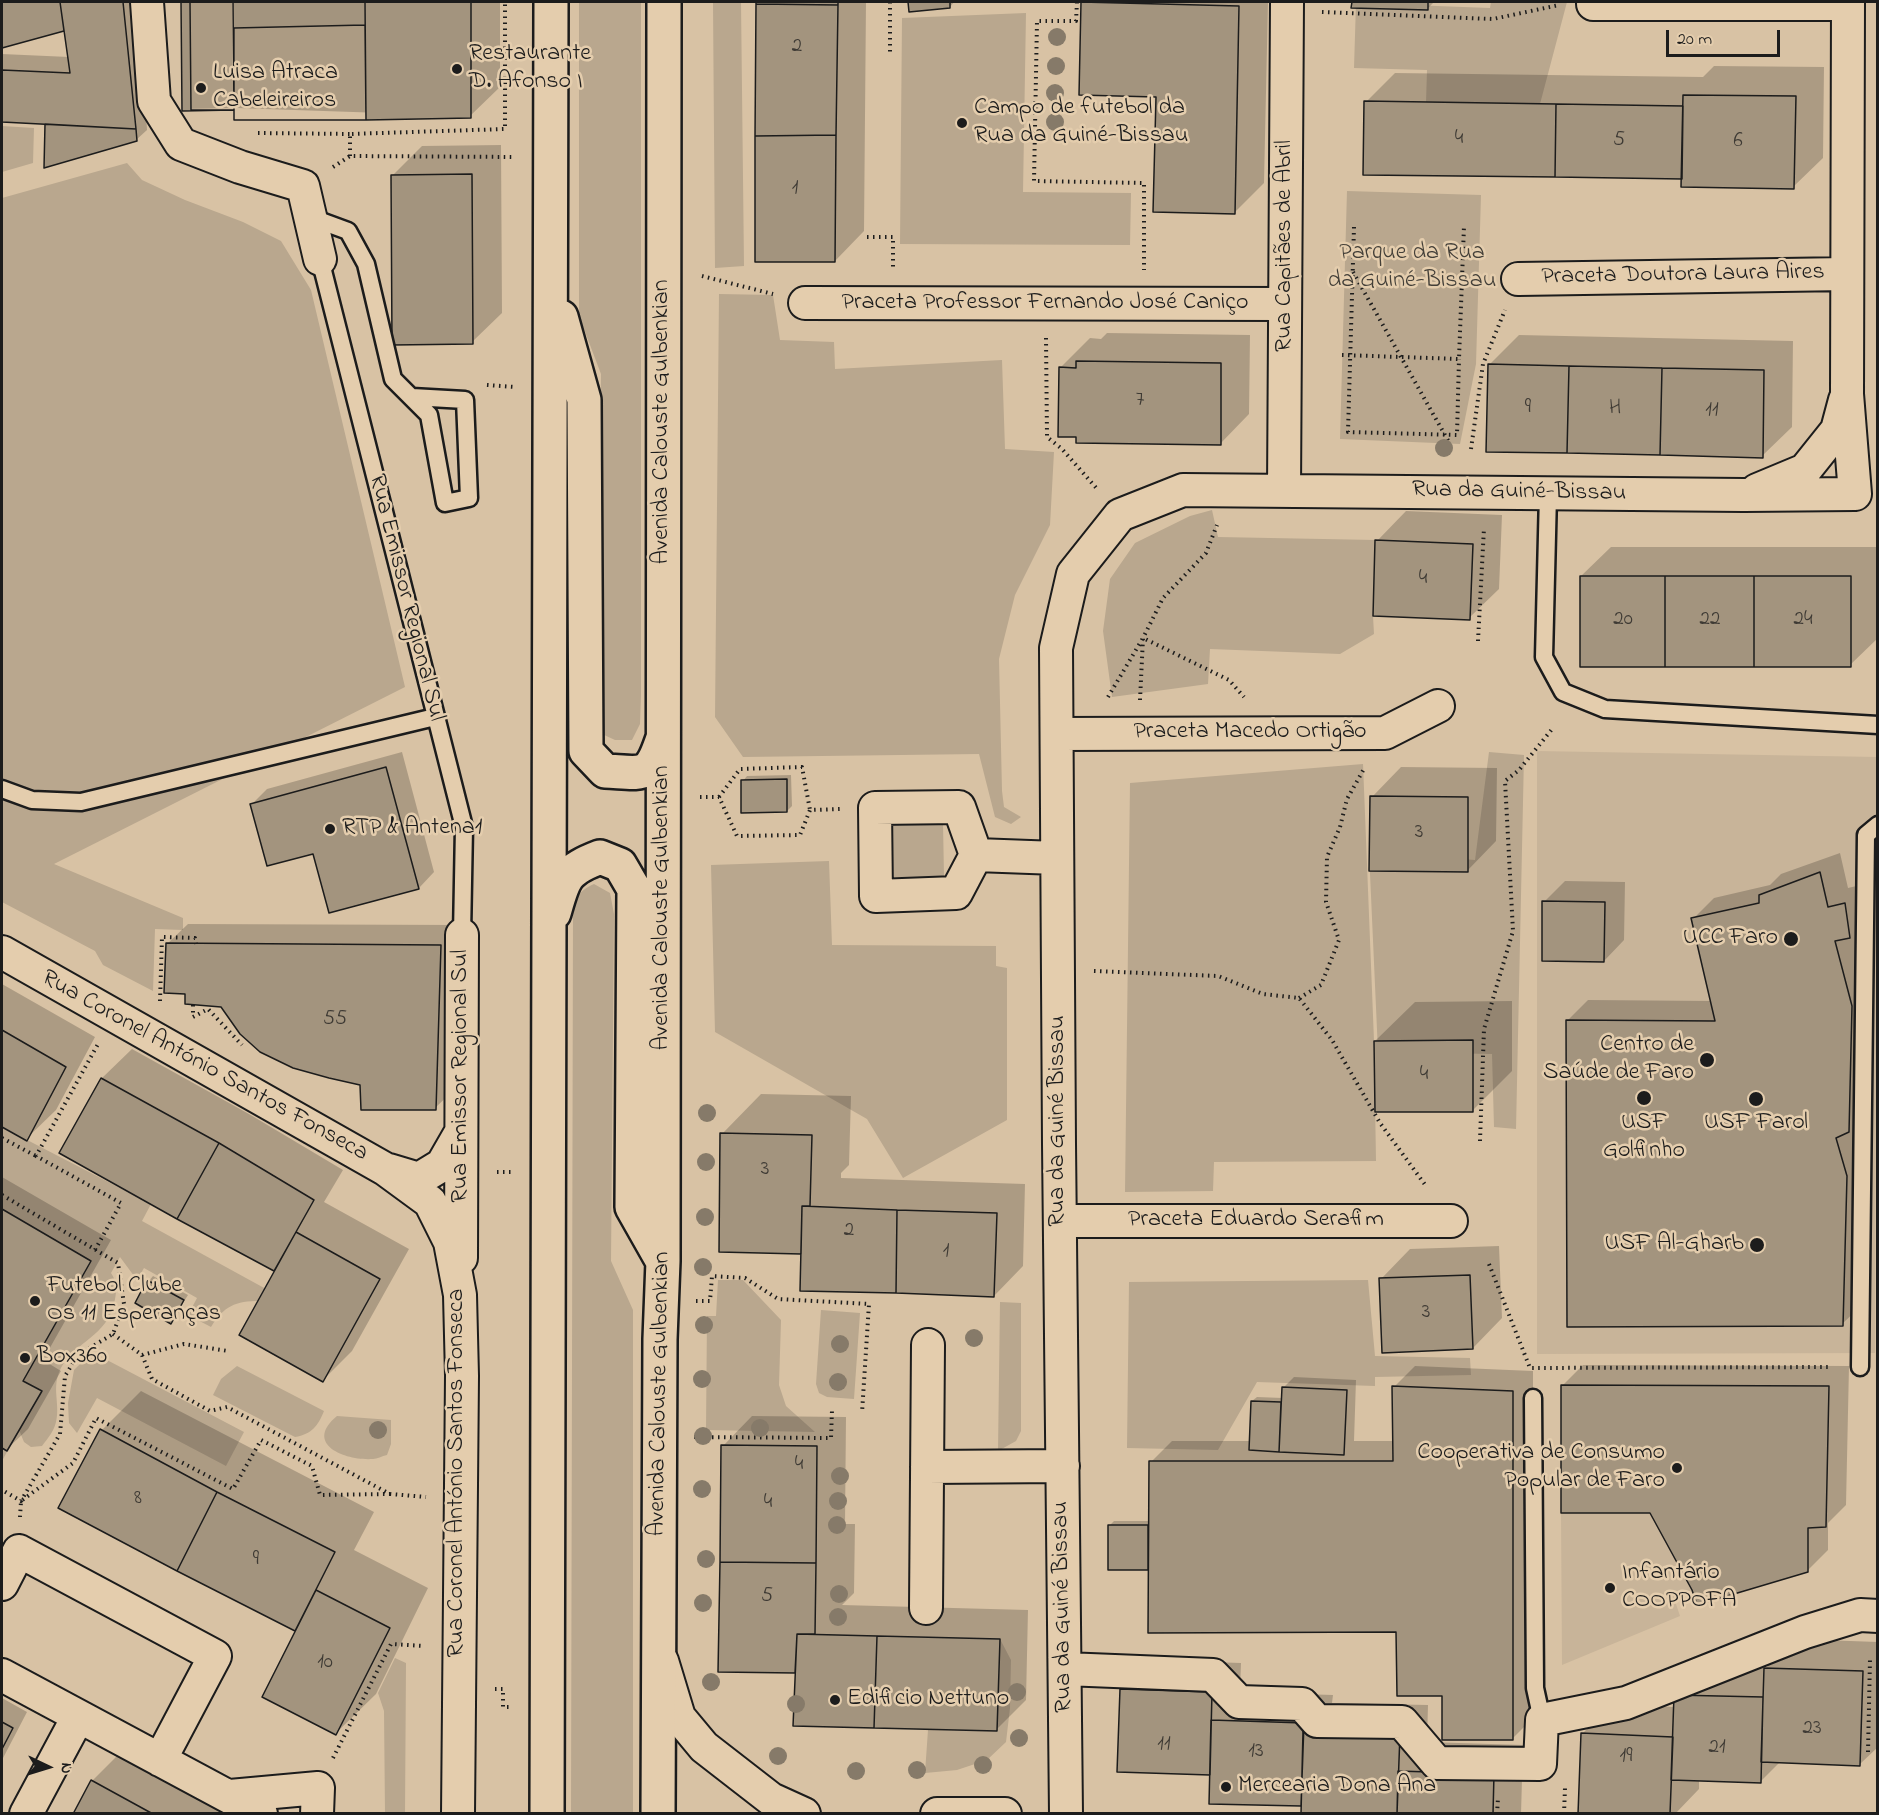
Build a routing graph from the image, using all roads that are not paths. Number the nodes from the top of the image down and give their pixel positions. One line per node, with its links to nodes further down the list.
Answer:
1 (147, 2): 7 (street, Rua Emissor Regional Sul)
2 (551, 2): 11 (main road)
3 (664, 2): 25 (main road, Avenida Calouste Gulbenkian)
4 (1287, 2): 13 (street, Rua Capitães de Abril)
5 (1848, 3): 6 (street); 9 (street)
6 (1593, 4)
7 (310, 217): 8 (street, Rua Emissor Regional Sul); 15 (lane)
8 (320, 259): 22 (lane, Rua Emissor Regional Sul)
9 (1847, 274): 10 (street, Praceta Doutora Laura Aires); 14 (street)
10 (1518, 279)
11 (550, 281): 25 (main road); 30 (main road)
12 (805, 303): 13 (street, Praceta Professor Fernando José Caniço)
13 (1285, 304): 17 (street, Rua Capitães de Abril)
14 (1847, 394): 19 (street); 20 (street)
15 (412, 397): 15 (lane)
16 (1183, 490): 17 (street, Rua da Guiné-Bissau); 24 (street, Rua da Guiné Bissau)
17 (1284, 491): 18 (street, Rua da Guiné-Bissau)
18 (1548, 494): 19 (street, Rua da Guiné-Bissau); 23 (lane)
19 (1744, 495): 20 (street, Rua da Guiné-Bissau)
20 (1866, 502)
21 (1438, 706): 24 (street, Praceta Macedo Ortigão)
22 (435, 717): 26 (lane); 31 (lane, Rua Emissor Regional Sul)
23 (1878, 725)
24 (1071, 734): 29 (street, Rua da Guiné Bissau)
25 (663, 738): 37 (main road, Avenida Calouste Gulbenkian)
26 (2, 789)
27 (1878, 825): 40 (lane)
28 (976, 855): 28 (street); 29 (street)
29 (1057, 858): 35 (street, Rua da Guiné Bissau)
30 (549, 929): 37 (main road); 58 (main road)
31 (462, 935): 33 (street, Rua Emissor Regional Sul)
32 (2, 952): 34 (street, Rua Coronel António Santos Fonseca)
33 (462, 1131): 34 (street); 38 (street, Rua Emissor Regional Sul)
34 (385, 1169): 38 (street, Rua Coronel António Santos Fonseca)
35 (1060, 1221): 36 (street, Praceta Eduardo Serafim); 42 (street, Rua da Guiné Bissau)
36 (1451, 1221)
37 (663, 1262): 47 (main road, Avenida Calouste Gulbenkian)
38 (460, 1295): 57 (street, Rua Coronel António Santos Fonseca)
39 (928, 1345): 43 (street)
40 (1860, 1367)
41 (1533, 1398): 51 (lane)
42 (1063, 1466): 43 (street); 48 (street, Rua da Guiné Bissau)
43 (927, 1467): 45 (street)
44 (2, 1584): 52 (street)
45 (926, 1608)
46 (1878, 1616): 51 (street)
47 (658, 1648): 59 (main road, Avenida Calouste Gulbenkian); 60 (street)
48 (1065, 1669): 51 (street); 63 (street, Rua da Guiné Bissau)
49 (2, 1676): 50 (street)
50 (78, 1717): 52 (street); 55 (street)
51 (1542, 1720)
52 (160, 1760): 53 (street)
53 (230, 1796): 54 (street); 56 (street)
54 (318, 1801)
55 (26, 1814)
56 (261, 1814)
57 (458, 1814)
58 (547, 1814)
59 (658, 1814)
60 (804, 1814)
61 (937, 1814): 62 (street)
62 (1005, 1814)
63 (1066, 1814)

